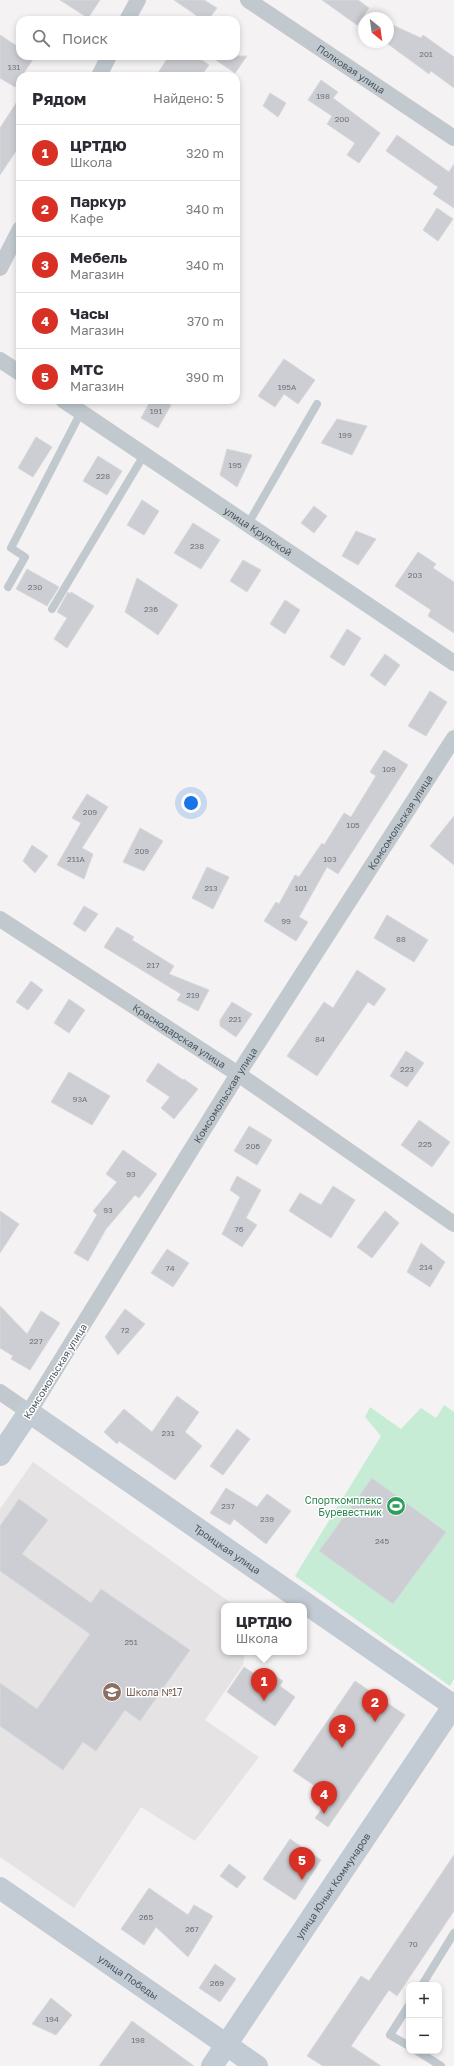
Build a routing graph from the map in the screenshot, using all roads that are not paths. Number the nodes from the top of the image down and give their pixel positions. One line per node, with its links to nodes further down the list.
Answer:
1 (138, 0): 3 (street)
2 (248, 0): 6 (street, Полковая улица)
3 (129, 16)
4 (107, 60): 5 (street)
5 (100, 72)
6 (454, 138)
7 (16, 237): 8 (street)
8 (0, 268)
9 (0, 360): 10 (street)
10 (16, 370)
11 (68, 404): 13 (street, улица Крупской)
12 (317, 404): 15 (lane)
13 (81, 412): 14 (street, улица Крупской); 16 (lane)
14 (144, 455): 15 (street, улица Крупской); 17 (lane)
15 (248, 524): 18 (street, улица Крупской)
16 (8, 587)
17 (52, 609)
18 (454, 663)
19 (454, 738): 21 (street, Комсомольская улица)
20 (0, 919): 21 (street, Краснодарская улица)
21 (238, 1074): 22 (street, Краснодарская улица); 24 (street, Комсомольская улица)
22 (454, 1224)
23 (0, 1392): 24 (street, Троицкая улица)
24 (29, 1412): 25 (street, Комсомольская улица); 26 (street, Троицкая улица)
25 (0, 1455)
26 (305, 1603)
27 (307, 1604): 28 (street, Троицкая улица)
28 (454, 1706): 34 (street, улица Юных Коммунаров)
29 (0, 1888): 34 (street, улица Победы)
30 (454, 1933): 31 (lane)
31 (424, 1982)
32 (406, 2010): 33 (lane)
33 (406, 2044)
34 (226, 2046): 36 (street, улица Юных Коммунаров); 37 (street, улица Победы)
35 (421, 2054): 38 (lane)
36 (212, 2066)
37 (257, 2066)
38 (441, 2066)

